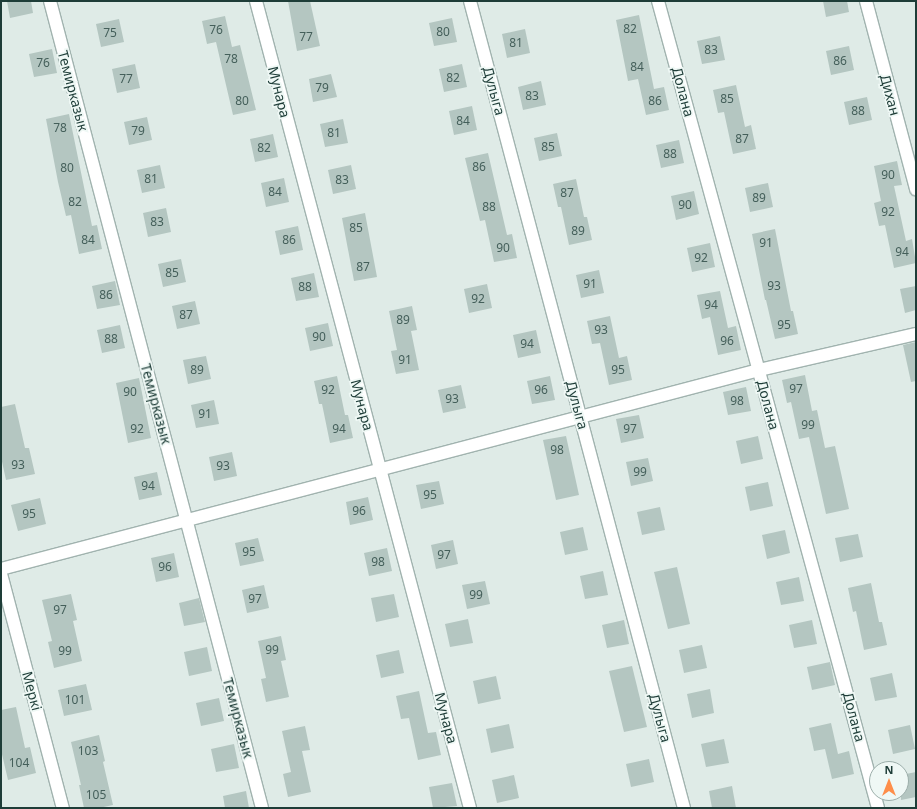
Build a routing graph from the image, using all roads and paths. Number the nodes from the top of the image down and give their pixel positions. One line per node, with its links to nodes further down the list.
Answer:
1 (50, 1): 11 (street, Темирказык)
2 (256, 1): 10 (street, Мунара)
3 (470, 1): 9 (street, Дулыга)
4 (658, 1): 8 (street, Долана)
5 (866, 1): 6 (street, Дихан)
6 (916, 189)
7 (916, 334): 8 (street)
8 (759, 370): 9 (street); 18 (street, Долана)
9 (580, 417): 10 (street); 17 (street, Дулыга)
10 (380, 470): 11 (street); 16 (street, Мунара)
11 (186, 520): 12 (street); 15 (street, Темирказык)
12 (1, 569)
13 (1, 574): 14 (street, Меркі)
14 (63, 808)
15 (262, 808)
16 (470, 808)
17 (684, 808)
18 (878, 808)

